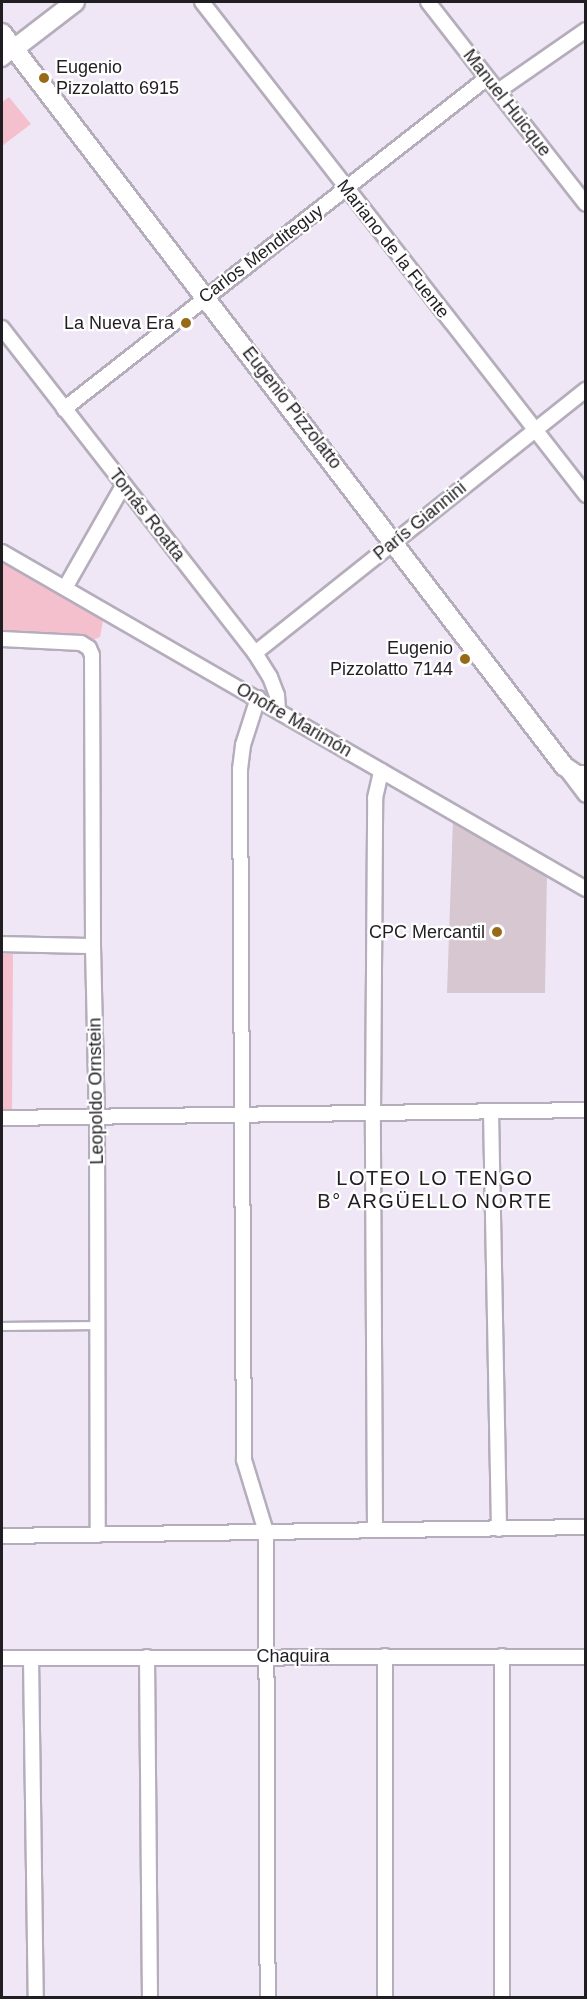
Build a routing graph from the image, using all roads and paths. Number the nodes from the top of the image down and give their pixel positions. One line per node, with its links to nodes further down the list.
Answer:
1 (75, 2): 6 (main road)
2 (202, 2): 9 (street, Mariano de la Fuente)
3 (428, 2): 7 (street, Manuel Huicque)
4 (585, 30): 8 (street)
5 (2, 33): 6 (main road, Eugenio Pizzolatto)
6 (8, 54): 11 (main road, Eugenio Pizzolatto)
7 (487, 78): 8 (street, Manuel Huicque); 9 (street, Carlos Menditeguy)
8 (498, 91): 10 (street, Manuel Huicque)
9 (346, 189): 11 (street, Carlos Menditeguy); 15 (street, Mariano de la Fuente)
10 (585, 204)
11 (205, 296): 14 (street, Carlos Menditeguy); 18 (main road, Eugenio Pizzolatto)
12 (3, 335): 14 (street, Tomás Roatta)
13 (585, 390): 15 (street, París Giannini)
14 (64, 409): 16 (street, Tomás Roatta)
15 (534, 429): 17 (street, Mariano de la Fuente); 18 (street, París Giannini)
16 (123, 486): 20 (street); 22 (street, Tomás Roatta)
17 (585, 495)
18 (394, 541): 22 (street, París Giannini); 25 (main road, Eugenio Pizzolatto)
19 (2, 552): 20 (street, Onofre Marimón)
20 (65, 588): 23 (street, Onofre Marimón)
21 (2, 639): 31 (street, Leopoldo Ornstein)
22 (255, 652): 24 (street, Tomás Roatta)
23 (258, 698): 24 (street, Onofre Marimón); 35 (street)
24 (278, 710): 26 (street, Onofre Marimón)
25 (564, 766): 27 (main road, Eugenio Pizzolatto); 28 (street)
26 (381, 771): 29 (street, Onofre Marimón); 34 (street)
27 (585, 775)
28 (585, 795)
29 (585, 889)
30 (2, 945): 31 (street)
31 (93, 946): 36 (street, Leopoldo Ornstein)
32 (585, 1110): 33 (street)
33 (491, 1111): 34 (street); 41 (street)
34 (373, 1113): 35 (street); 42 (street)
35 (241, 1114): 36 (street); 43 (street)
36 (98, 1117): 37 (street); 38 (street, Leopoldo Ornstein)
37 (2, 1118)
38 (97, 1325): 39 (lane); 44 (street, Leopoldo Ornstein)
39 (2, 1326)
40 (585, 1527): 41 (street)
41 (499, 1529): 42 (street)
42 (375, 1530): 43 (street)
43 (266, 1532): 44 (street); 46 (street)
44 (98, 1535): 45 (street)
45 (2, 1536)
46 (266, 1656): 47 (street, Chaquira); 49 (street, Chaquira); 55 (street)
47 (385, 1656): 48 (street, Chaquira); 56 (street)
48 (501, 1656): 50 (street, Chaquira); 57 (street)
49 (147, 1657): 52 (street, Chaquira); 54 (street)
50 (585, 1657)
51 (2, 1658): 52 (street, Chaquira)
52 (31, 1658): 53 (street)
53 (36, 1998)
54 (150, 1998)
55 (268, 1998)
56 (385, 1998)
57 (502, 1998)

